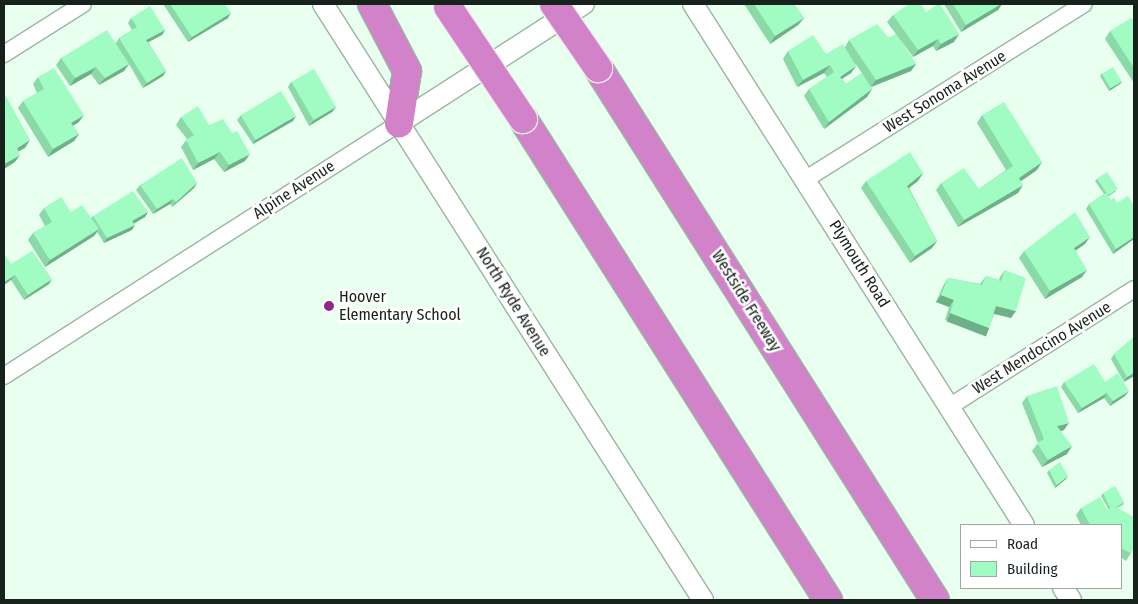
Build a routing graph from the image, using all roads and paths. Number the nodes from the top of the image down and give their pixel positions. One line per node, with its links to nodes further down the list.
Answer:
1 (83, 4): 9 (street)
2 (323, 4): 10 (street, North Ryde Avenue)
3 (372, 4): 10 (highway)
4 (554, 4): 19 (highway, Westside Freeway, bridge)
5 (584, 4): 10 (street, Alpine Avenue)
6 (693, 4): 11 (street, Plymouth Road)
7 (1084, 4): 11 (street, West Sonoma Avenue)
8 (448, 5): 18 (highway, bridge)
9 (4, 54)
10 (400, 122): 13 (street, Alpine Avenue); 17 (street, North Ryde Avenue)
11 (806, 179): 14 (street, Plymouth Road)
12 (1134, 289): 14 (street, West Mendocino Avenue)
13 (4, 376)
14 (949, 407): 15 (street, Plymouth Road)
15 (1023, 524)
16 (1064, 589): 20 (street)
17 (702, 600)
18 (828, 600)
19 (935, 600)
20 (1071, 600)

